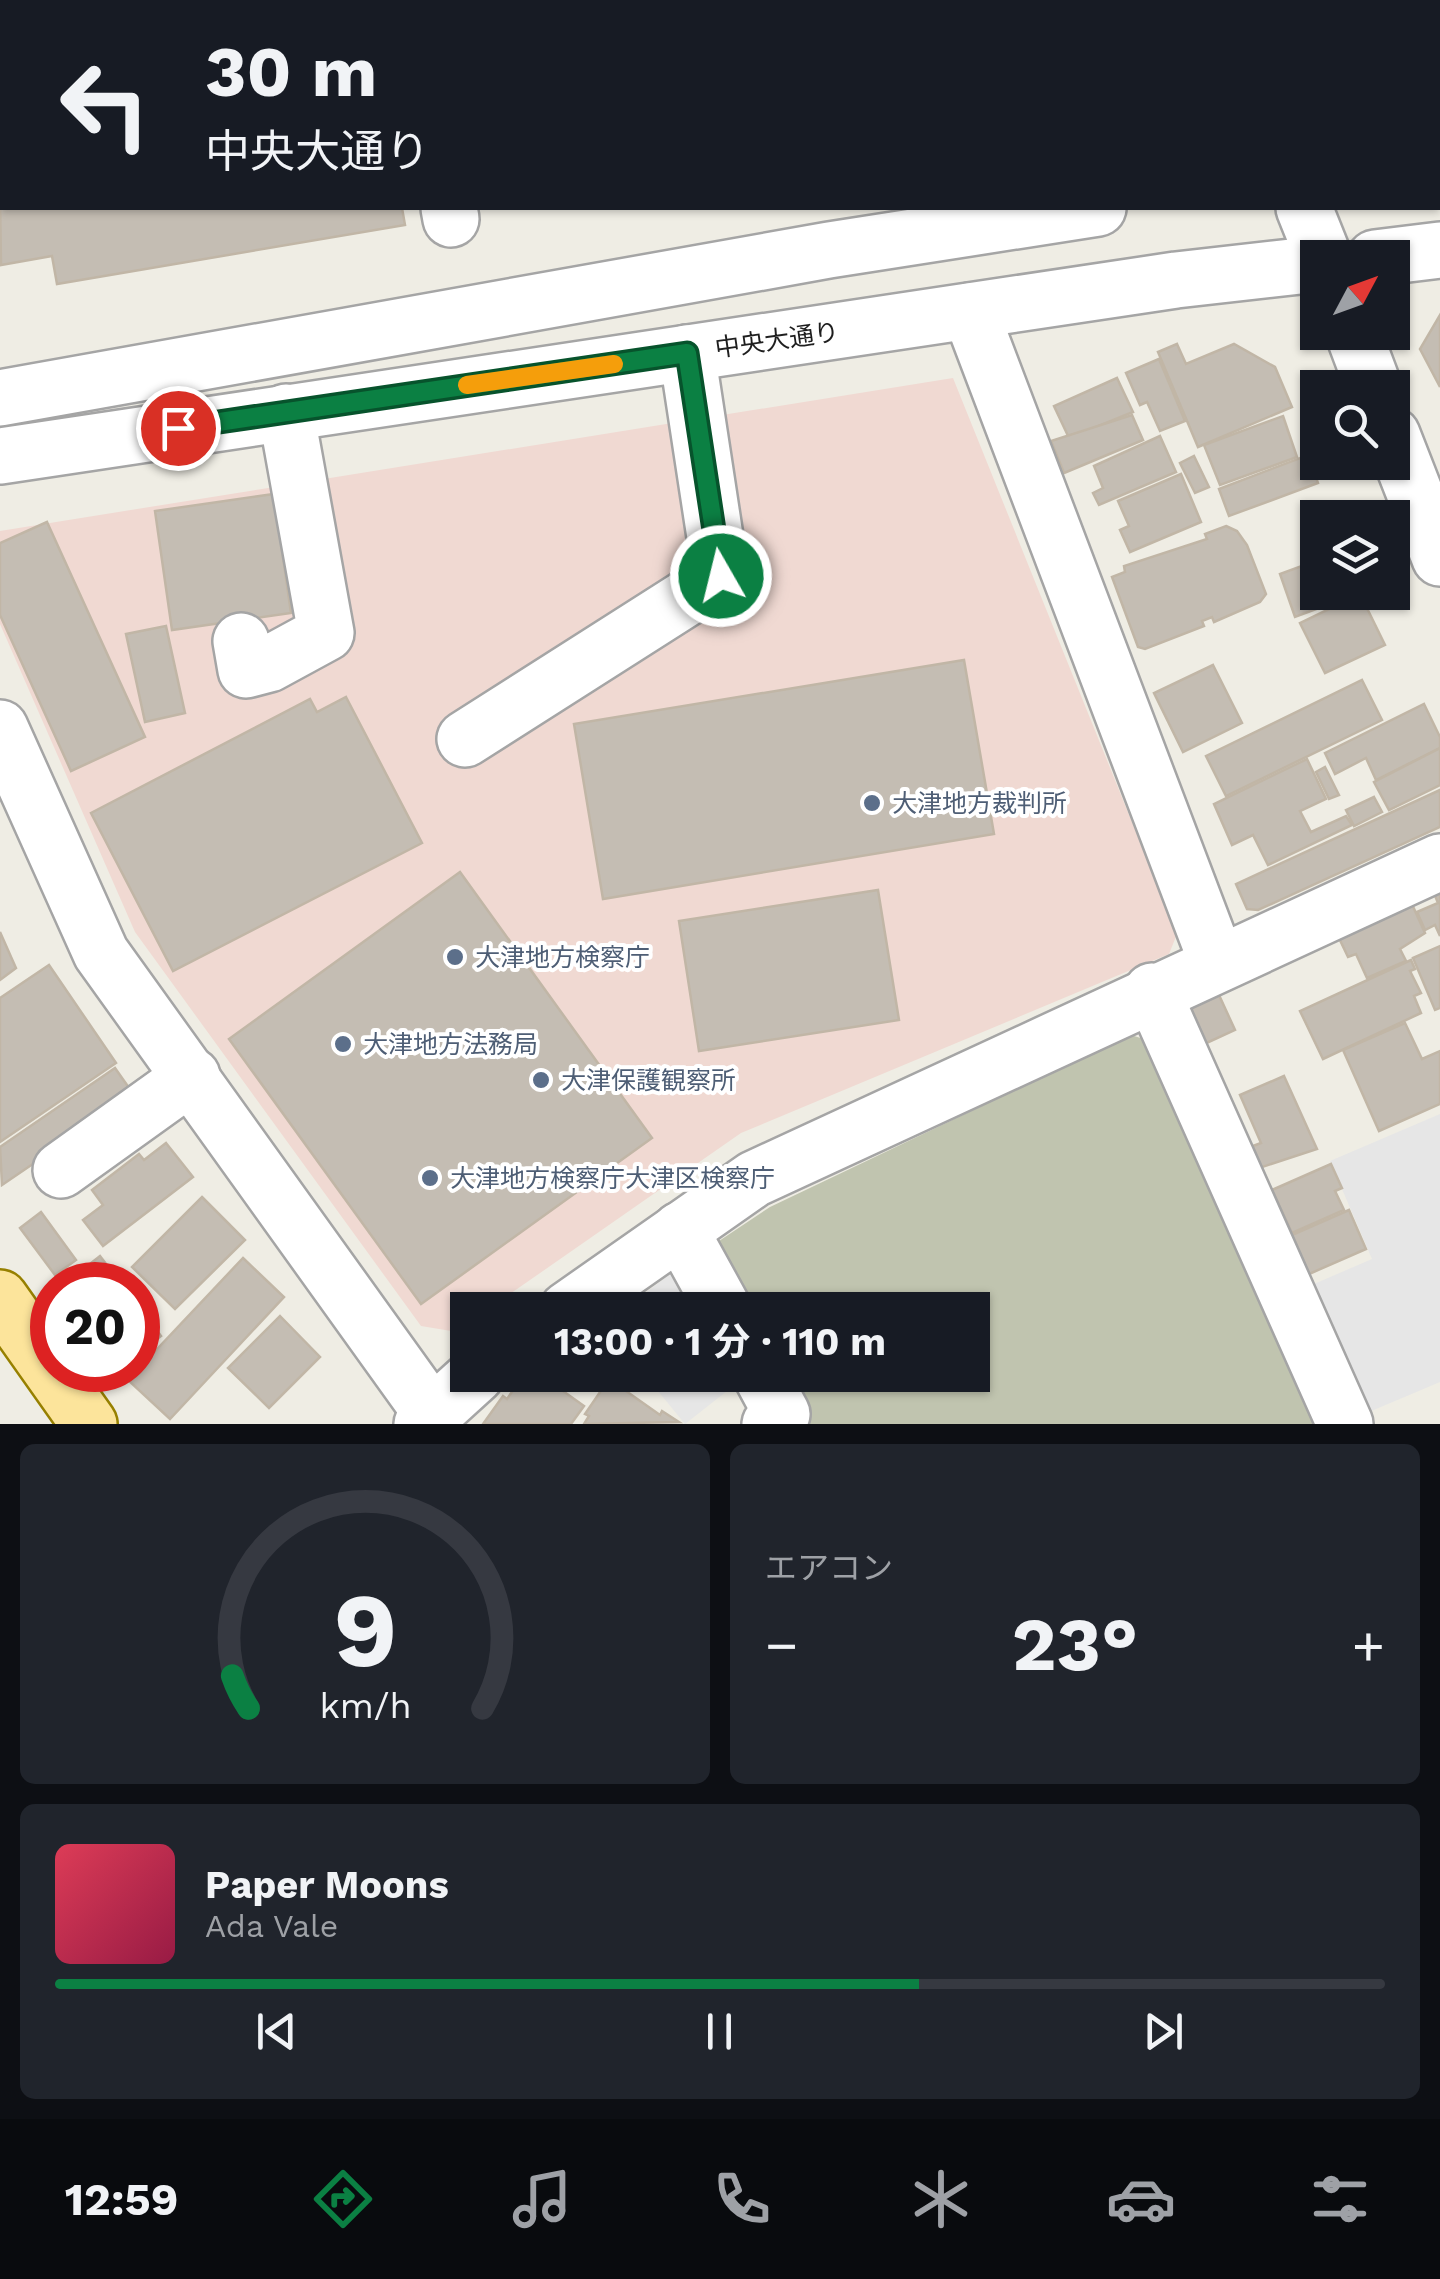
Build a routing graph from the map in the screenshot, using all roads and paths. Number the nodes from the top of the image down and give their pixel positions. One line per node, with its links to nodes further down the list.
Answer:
1 (1071, 210): 3 (street)
2 (1305, 210): 4 (street)
3 (936, 220): 10 (street)
4 (1317, 240)
5 (1440, 250): 6 (street)
6 (1410, 254)
7 (1300, 266): 8 (street, 中央大通り)
8 (970, 311): 9 (street, 中央大通り); 19 (street)
9 (687, 353): 11 (street, 中央大通り); 17 (street)
10 (0, 398)
11 (286, 412): 12 (street, 中央大通り); 15 (street)
12 (0, 456)
13 (1409, 480): 14 (street)
14 (1440, 558)
15 (241, 641)
16 (0, 728): 21 (street)
17 (464, 739)
18 (1440, 862): 19 (street)
19 (1218, 962): 20 (street)
20 (1152, 991): 23 (street); 30 (street)
21 (192, 1076): 22 (street); 28 (street)
22 (61, 1170)
23 (680, 1230): 24 (street); 25 (street)
24 (592, 1292)
25 (714, 1292)
26 (0, 1298): 29 (main road)
27 (457, 1392): 28 (street)
28 (427, 1419)
29 (89, 1424)
30 (1345, 1424)

